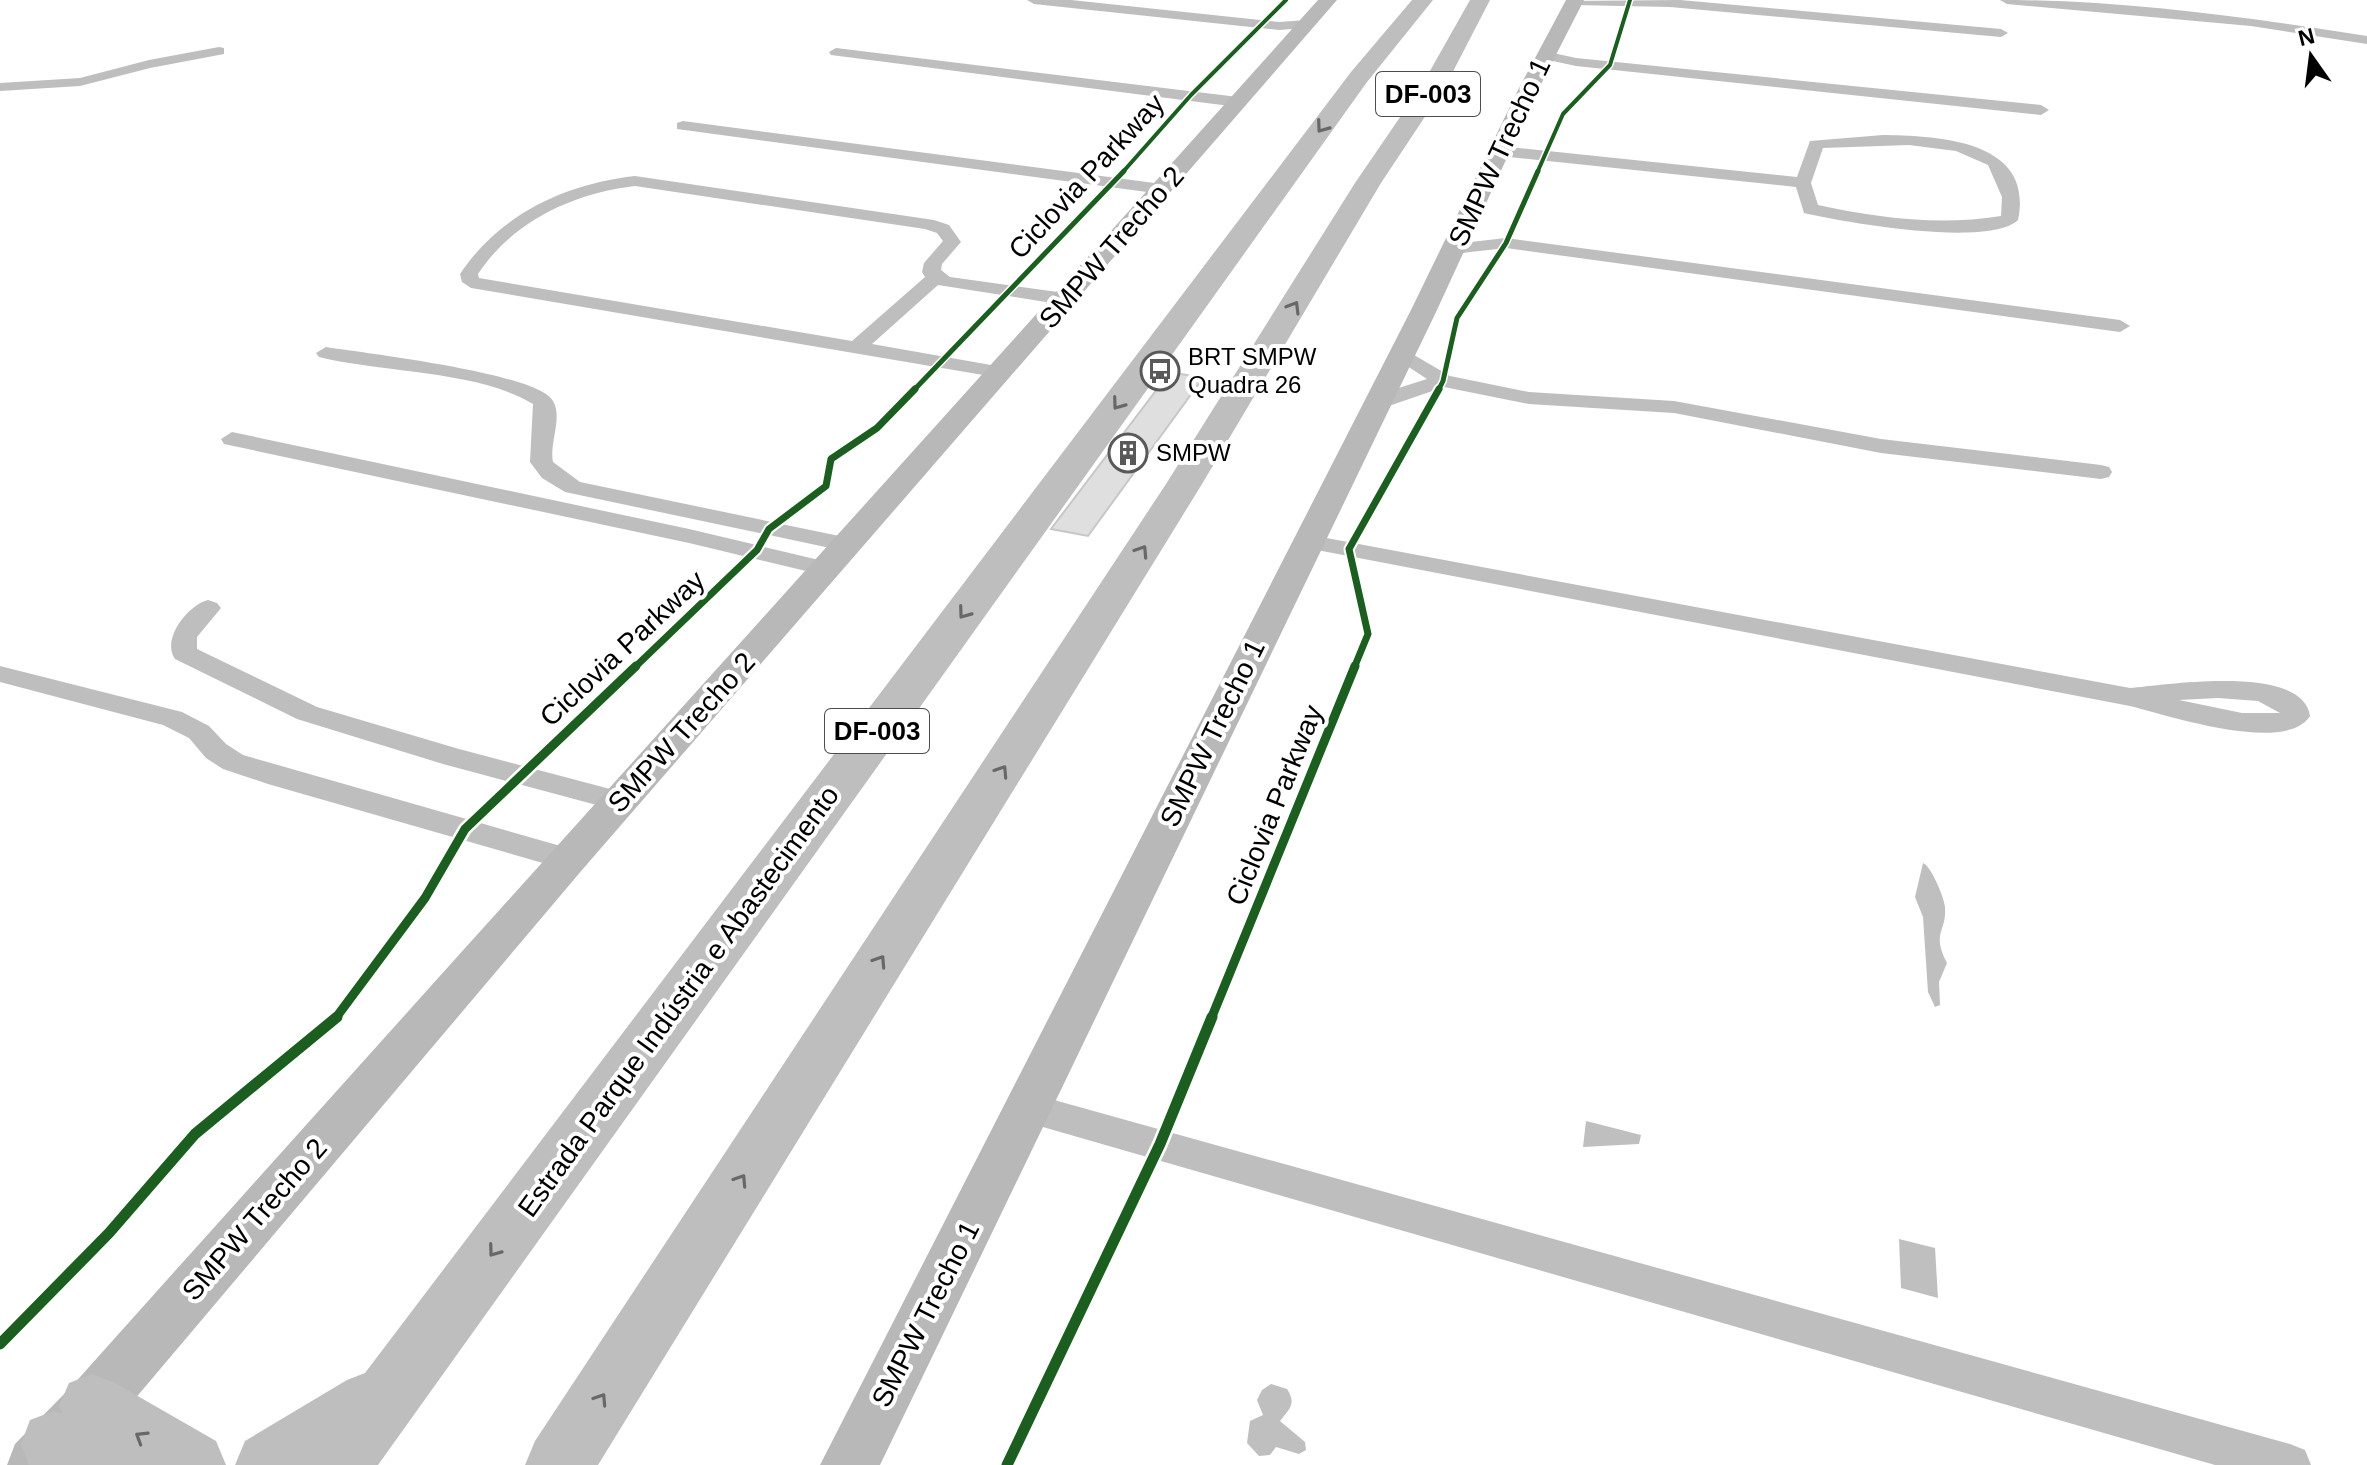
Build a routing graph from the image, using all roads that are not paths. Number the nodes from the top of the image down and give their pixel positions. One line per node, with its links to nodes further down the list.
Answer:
1 (1034, 0): 9 (street)
2 (1396, 0): 15 (highway)
3 (1423, 0): 15 (highway, Estrada Parque Indústria e Abastecimento / DF-003)
4 (1480, 0): 16 (highway, DF-003)
5 (1629, 0): 7 (street); 10 (street)
6 (2007, 0): 11 (street)
7 (1574, 1): 14 (street, SMPW Trecho 1)
8 (1494, 20): 16 (highway)
9 (1303, 21): 18 (street, SMPW Trecho 2)
10 (2001, 33)
11 (2367, 40)
12 (219, 51): 17 (street)
13 (836, 52): 18 (street)
14 (1554, 60): 19 (street); 21 (street, SMPW Trecho 1)
15 (1359, 77): 44 (highway, Estrada Parque Indústria e Abastecimento / DF-003, one-way to 44)
16 (1434, 85): 49 (highway, DF-003, one-way to 16)
17 (0, 87)
18 (1238, 102): 23 (street, SMPW Trecho 2)
19 (2041, 110)
20 (683, 126): 23 (street)
21 (1499, 151): 22 (street); 24 (street, SMPW Trecho 1)
22 (1803, 183): 22 (street)
23 (1162, 189): 26 (street, SMPW Trecho 2)
24 (1459, 237): 27 (street); 30 (street, SMPW Trecho 1)
25 (935, 278): 26 (street); 28 (street); 28 (street)
26 (1065, 299): 31 (street, SMPW Trecho 2)
27 (2120, 326)
28 (854, 349): 31 (street)
29 (326, 353): 37 (street)
30 (1402, 354): 32 (street); 33 (street, SMPW Trecho 1)
31 (1001, 372): 37 (street, SMPW Trecho 2)
32 (1443, 381): 33 (street); 35 (street)
33 (1375, 403): 36 (street, SMPW Trecho 1)
34 (232, 439): 37 (street)
35 (2101, 472)
36 (1305, 541): 40 (street); 43 (street, SMPW Trecho 1)
37 (838, 557): 41 (street, SMPW Trecho 2)
38 (208, 608): 41 (street)
39 (0, 674): 42 (street)
40 (2130, 697): 40 (street)
41 (619, 801): 42 (street, SMPW Trecho 2)
42 (567, 859): 45 (street, SMPW Trecho 2)
43 (1029, 1108): 50 (street, SMPW Trecho 1); 51 (street)
44 (393, 1389): 47 (highway); 48 (highway, Estrada Parque Indústria e Abastecimento / DF-003)
45 (70, 1445): 46 (highway, one-way to 45)
46 (192, 1465)
47 (269, 1465)
48 (337, 1465)
49 (559, 1465)
50 (849, 1465)
51 (2290, 1465)

